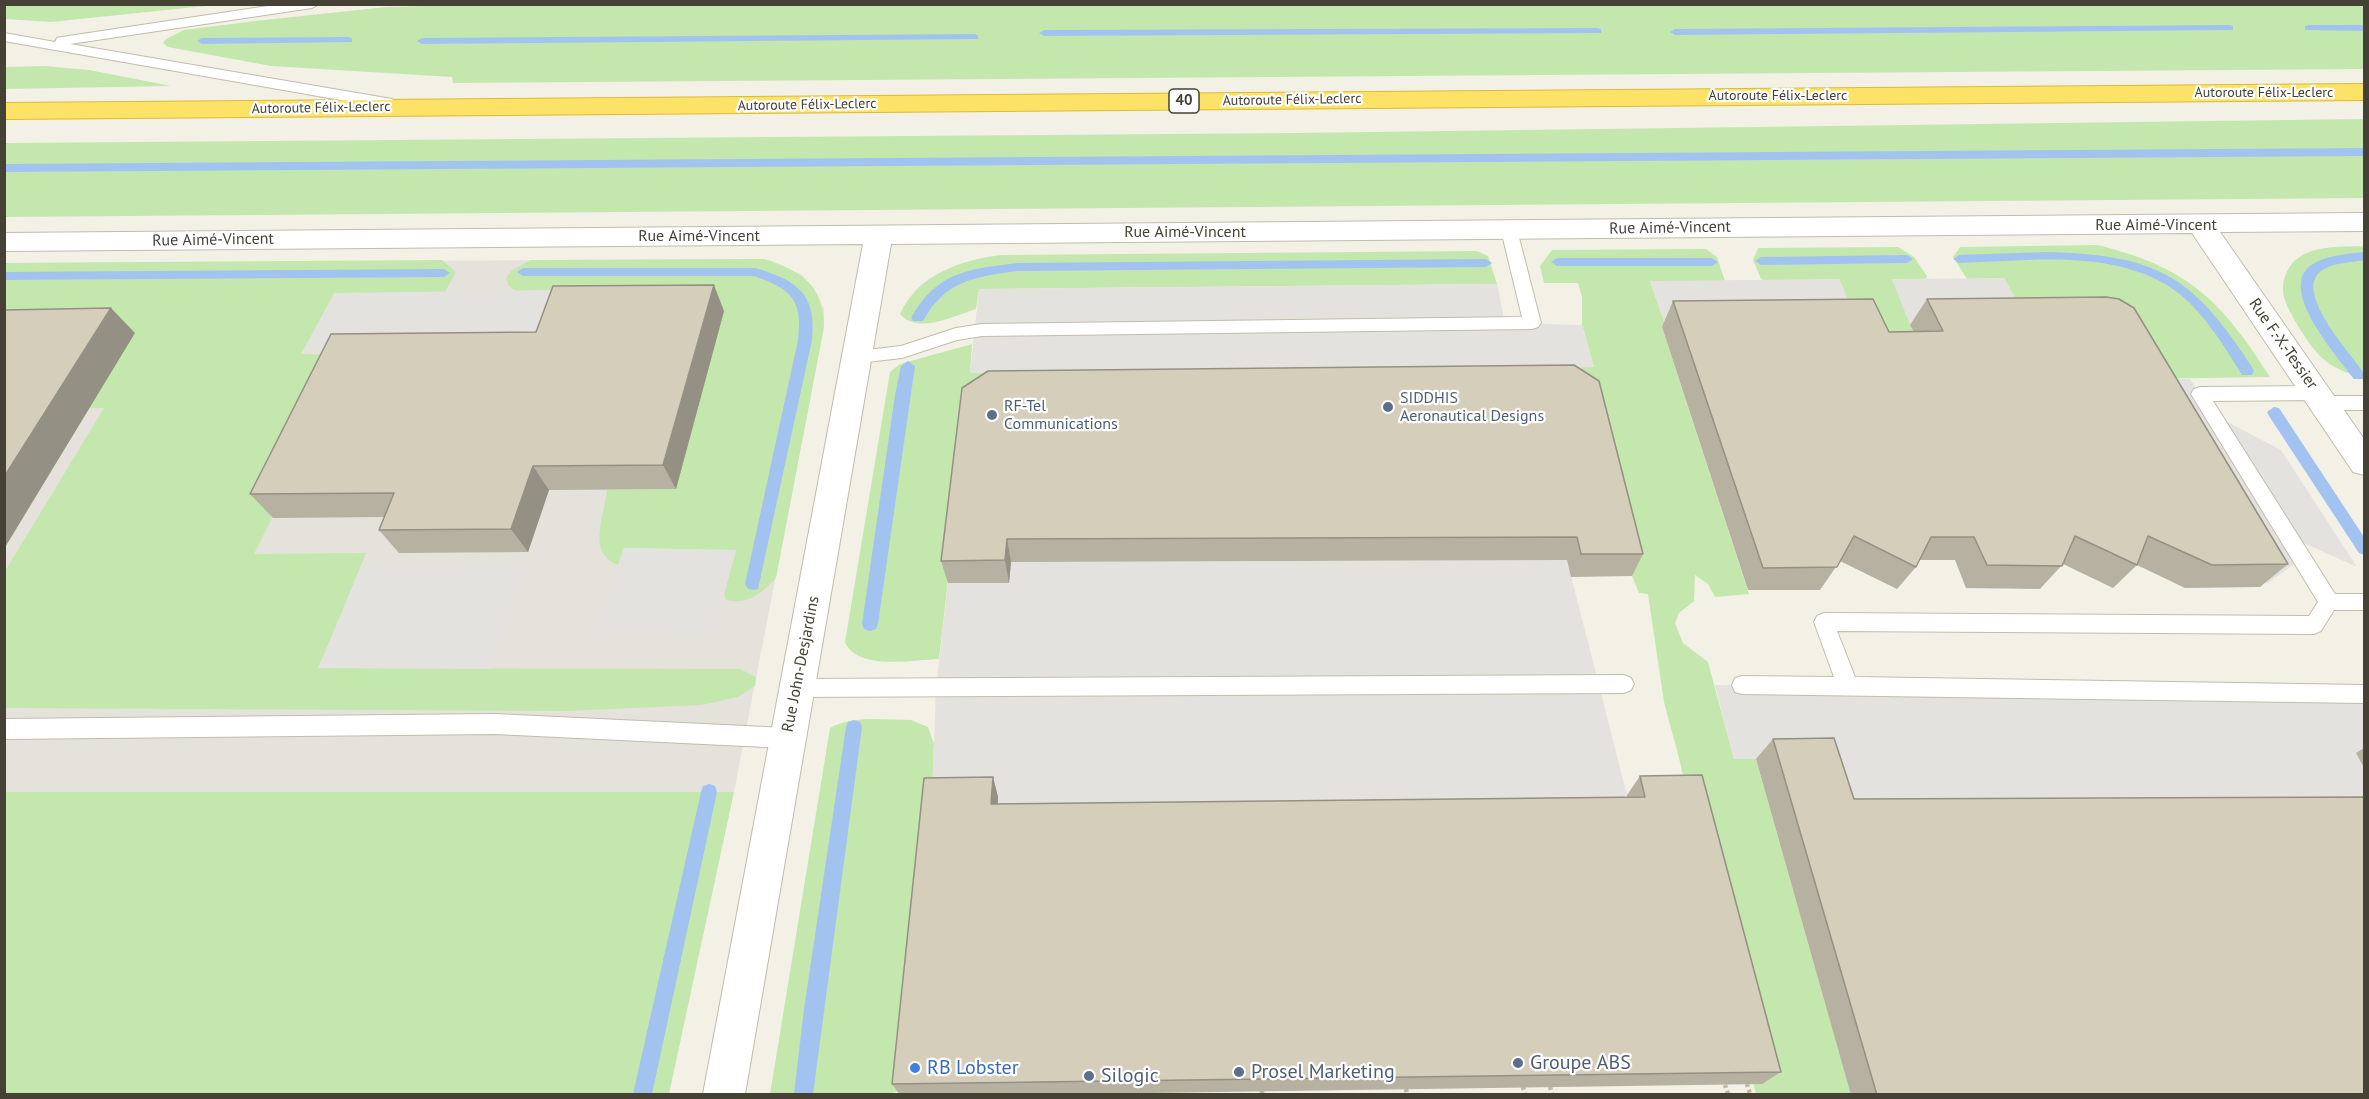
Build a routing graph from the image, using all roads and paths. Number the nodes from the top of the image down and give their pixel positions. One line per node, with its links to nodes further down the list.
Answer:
1 (312, 4): 3 (lane)
2 (4, 36): 3 (lane)
3 (44, 44): 4 (lane); 6 (lane)
4 (4, 50)
5 (2364, 92): 6 (highway, Autoroute Félix-Leclerc / 40)
6 (408, 107): 7 (highway, Autoroute Félix-Leclerc / 40)
7 (4, 111)
8 (2364, 222): 9 (street, Rue Aimé-Vincent)
9 (2201, 225): 10 (street, Rue Aimé-Vincent); 14 (street, Rue F.-X.-Tessier)
10 (1509, 230): 11 (street, Rue Aimé-Vincent); 13 (lane)
11 (879, 234): 12 (street, Rue Aimé-Vincent); 13 (street, Rue John-Desjardins)
12 (4, 242)
13 (858, 357): 22 (street, Rue John-Desjardins)
14 (2320, 398): 15 (lane); 16 (street, Rue F.-X.-Tessier); 17 (lane)
15 (2364, 403)
16 (2364, 463)
17 (2329, 602): 18 (lane); 21 (lane)
18 (2364, 602)
19 (1624, 684): 22 (lane)
20 (1742, 685): 21 (lane)
21 (1848, 687): 23 (lane)
22 (796, 688): 25 (street, Rue John-Desjardins)
23 (2364, 694)
24 (4, 729): 25 (lane)
25 (787, 738): 30 (street, Rue John-Desjardins)
26 (1747, 1084): 34 (path)
27 (1725, 1085): 33 (path)
28 (1523, 1087): 31 (path)
29 (1550, 1087): 32 (path)
30 (724, 1095)
31 (1525, 1095)
32 (1552, 1095)
33 (1728, 1095)
34 (1750, 1095)

